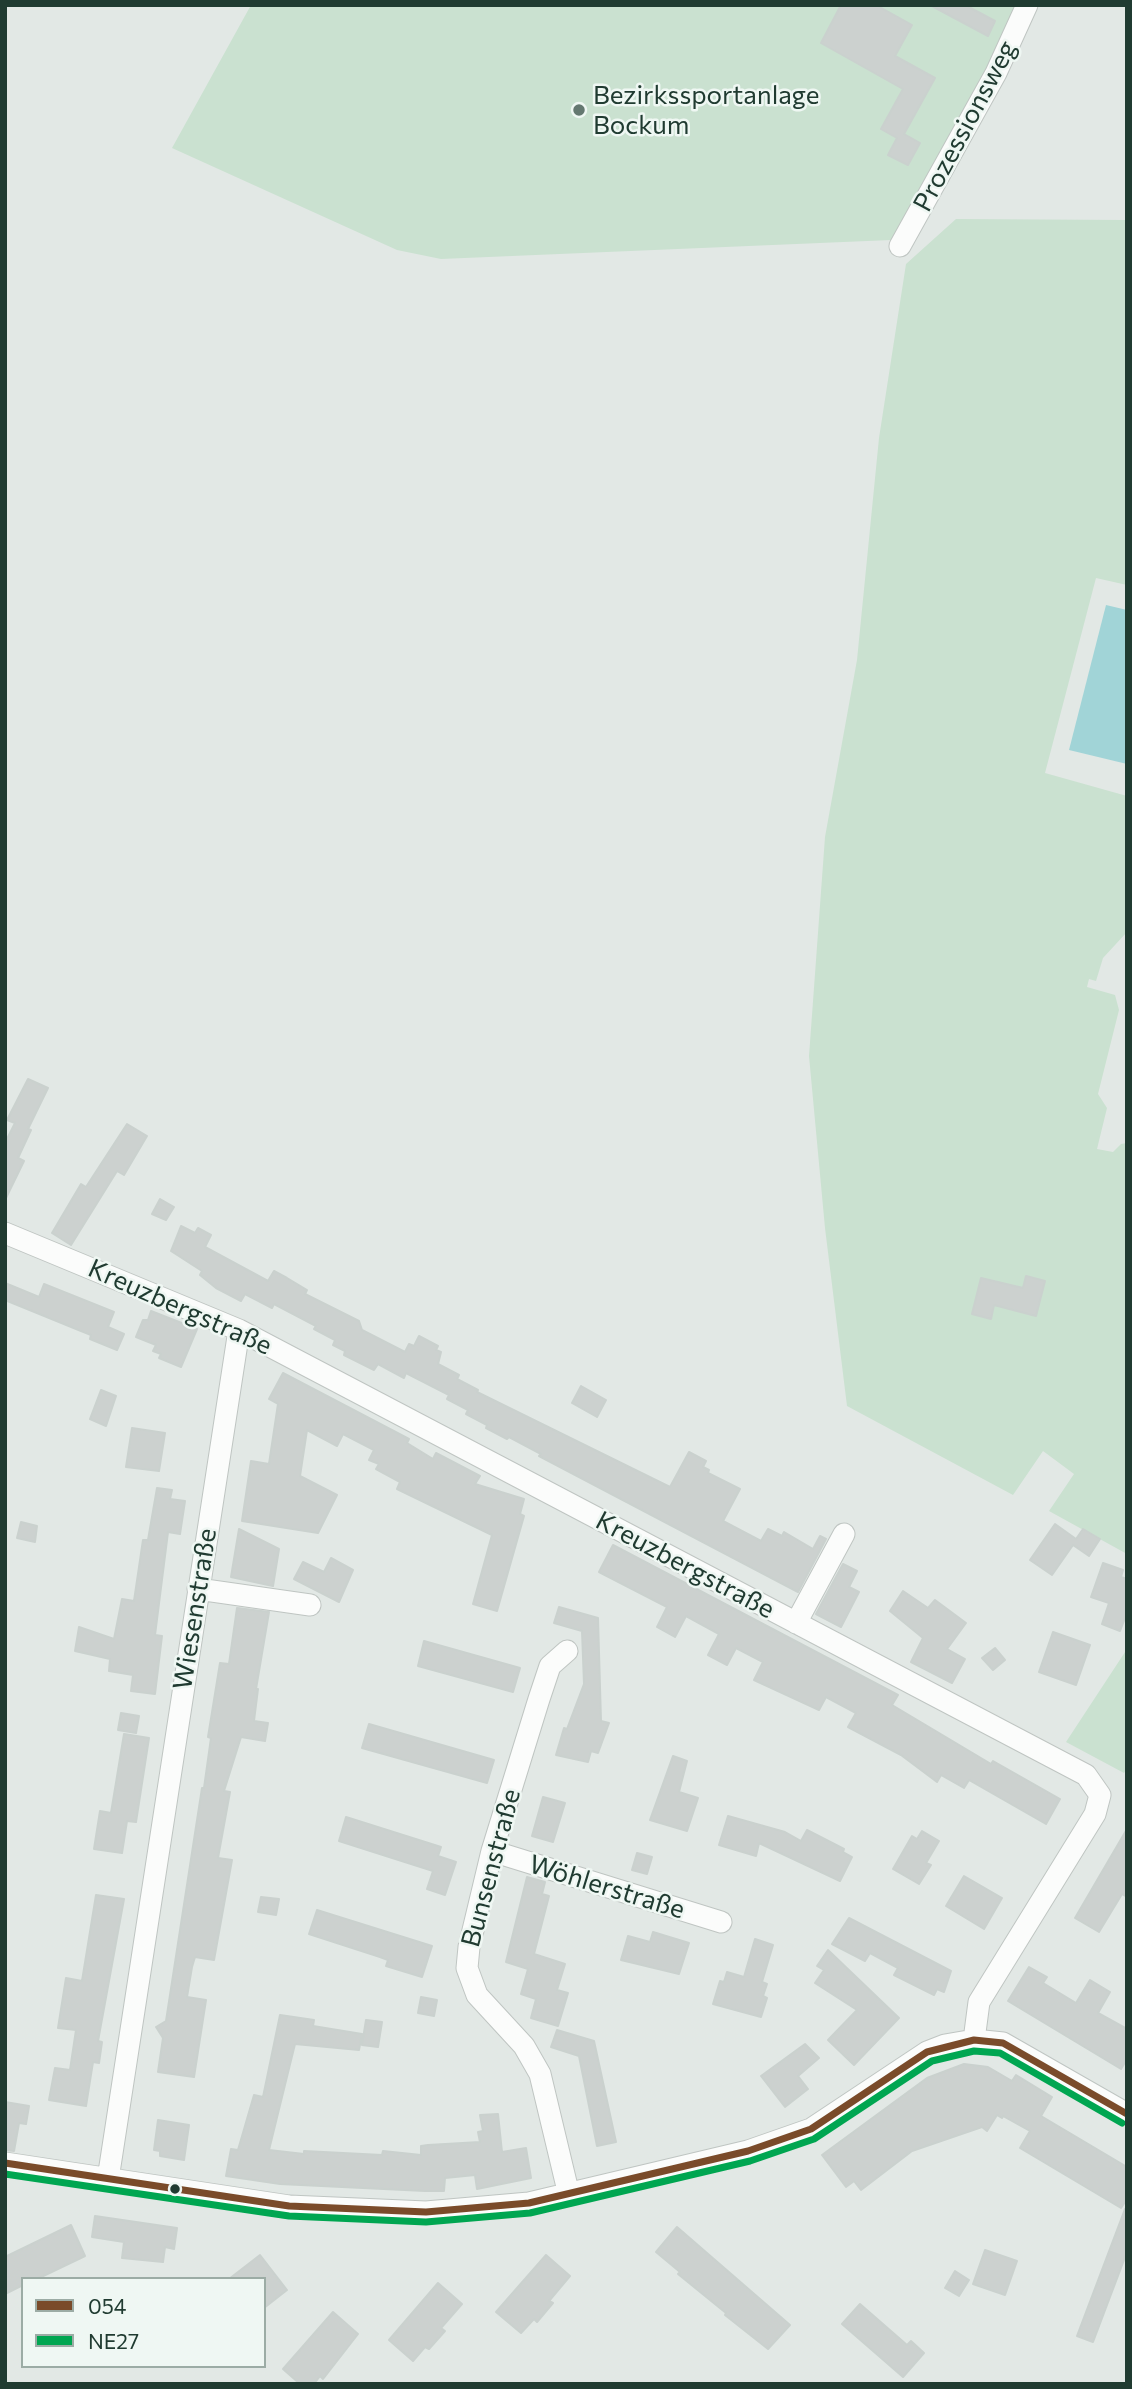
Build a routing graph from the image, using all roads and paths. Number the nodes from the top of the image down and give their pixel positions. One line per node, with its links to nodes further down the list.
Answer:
1 (1027, 5): 2 (street, Prozessionsweg)
2 (900, 246)
3 (5, 1233): 4 (street, Kreuzbergstraße)
4 (239, 1330): 6 (street, Wiesenstraße); 8 (street, Kreuzbergstraße)
5 (844, 1534): 8 (street)
6 (198, 1589): 7 (street); 15 (street, Wiesenstraße)
7 (310, 1605)
8 (796, 1623): 12 (street, Kreuzbergstraße)
9 (567, 1651): 10 (street, Bunsenstraße)
10 (492, 1852): 11 (street, Wöhlerstraße); 16 (street, Bunsenstraße)
11 (721, 1922)
12 (974, 2040): 13 (street); 16 (street)
13 (1127, 2114)
14 (5, 2164): 15 (street)
15 (108, 2179): 16 (street)
16 (569, 2195)

